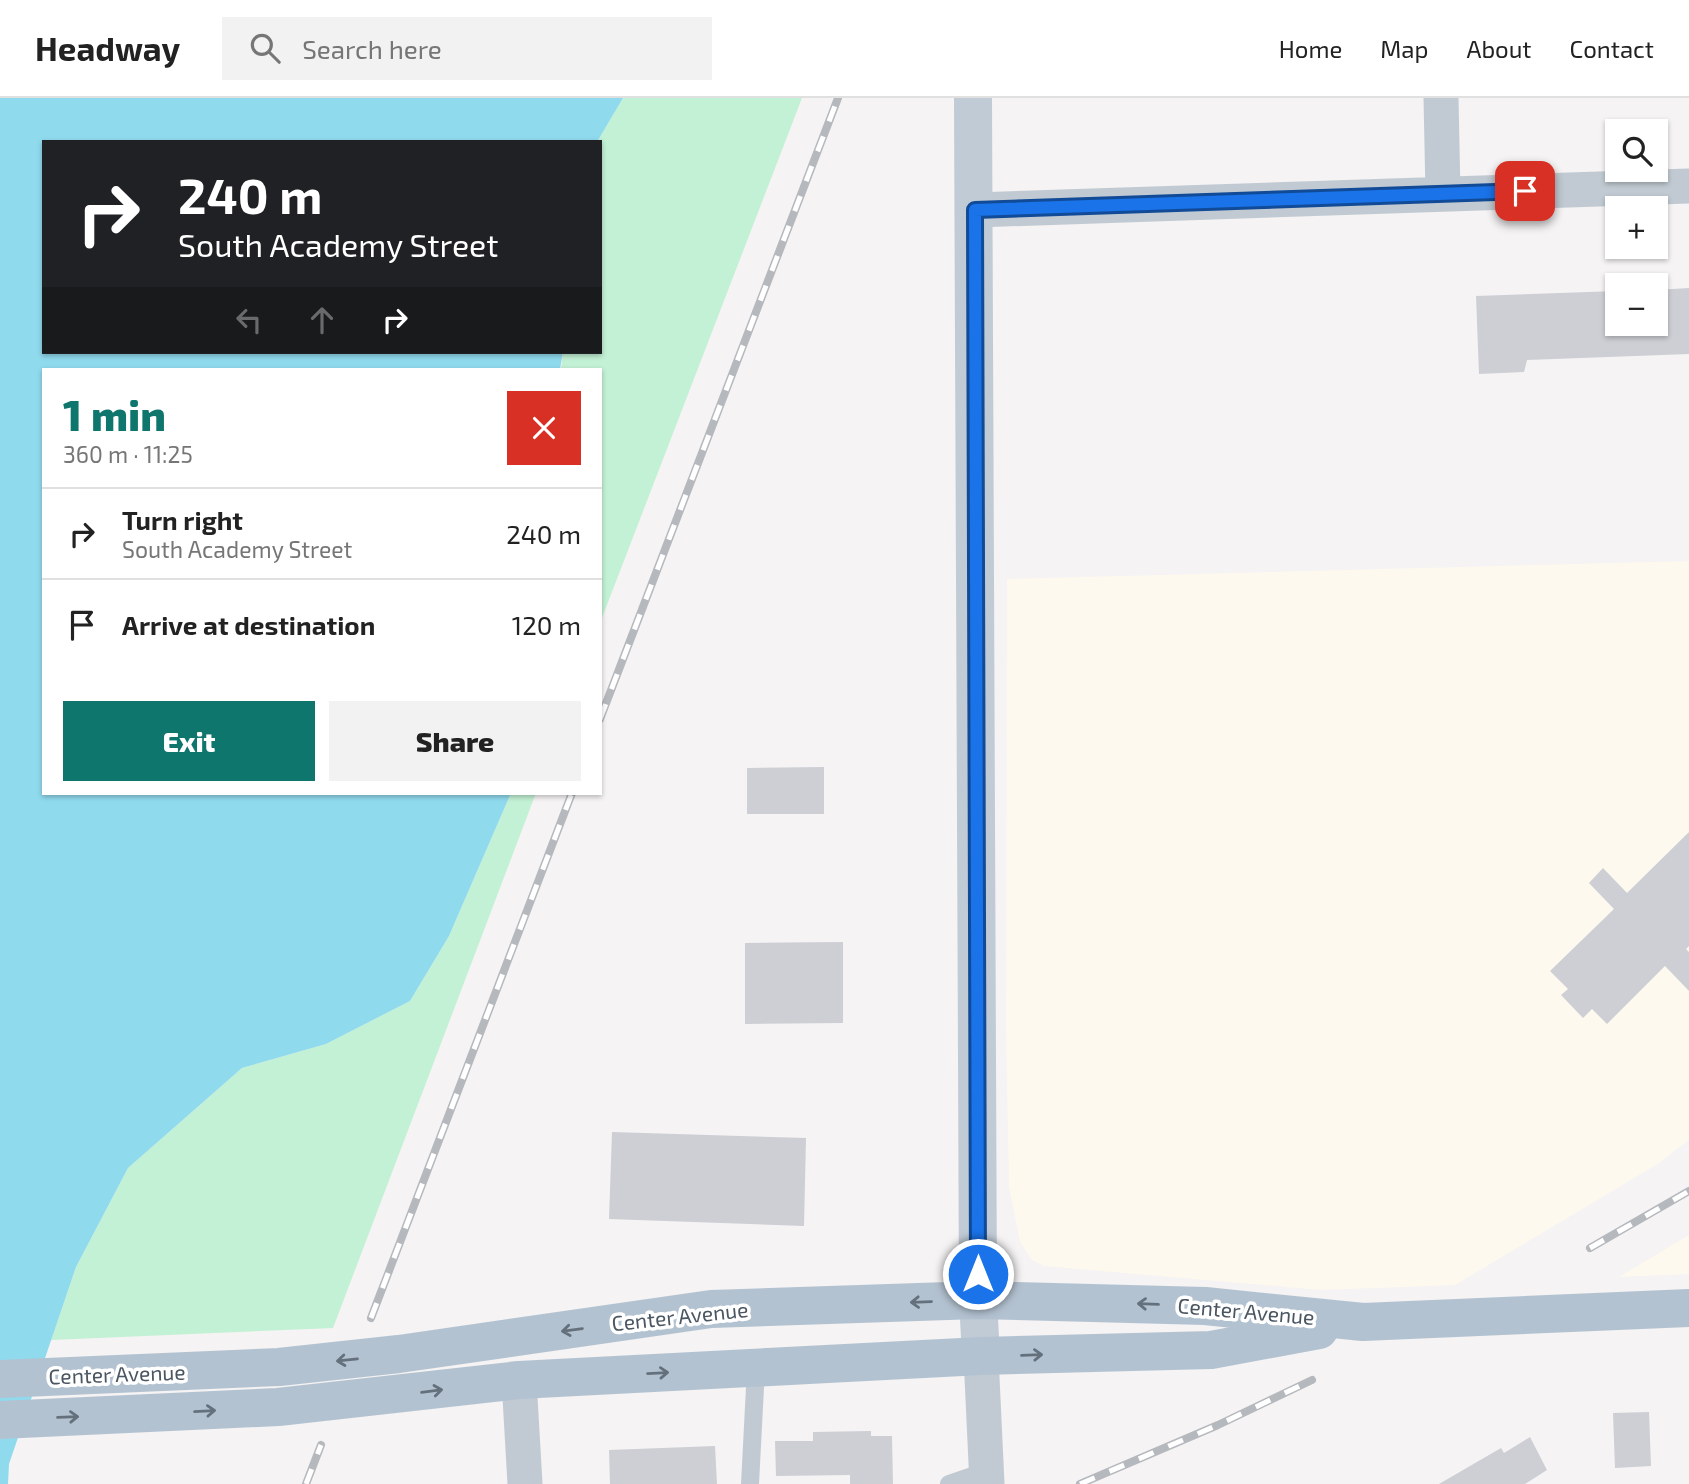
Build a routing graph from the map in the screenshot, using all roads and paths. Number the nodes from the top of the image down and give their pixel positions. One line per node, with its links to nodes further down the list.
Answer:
1 (973, 98): 5 (main road)
2 (1441, 98): 4 (street)
3 (1689, 186): 4 (street)
4 (1443, 194): 5 (street)
5 (975, 210): 6 (main road)
6 (978, 1300): 8 (main road, Center Avenue, one-way to 6); 9 (main road); 11 (main road, Center Avenue, one-way to 11)
7 (1689, 1308): 8 (main road, Center Avenue)
8 (1363, 1322): 9 (main road, Center Avenue, one-way to 8)
9 (981, 1356): 10 (main road, Center Avenue); 14 (street)
10 (756, 1368): 12 (main road, Center Avenue, one-way to 10); 16 (lane)
11 (0, 1379)
12 (519, 1380): 13 (main road, Center Avenue, one-way to 12); 15 (street)
13 (0, 1420)
14 (987, 1478): 17 (lane)
15 (526, 1484)
16 (750, 1484)
17 (949, 1484)

